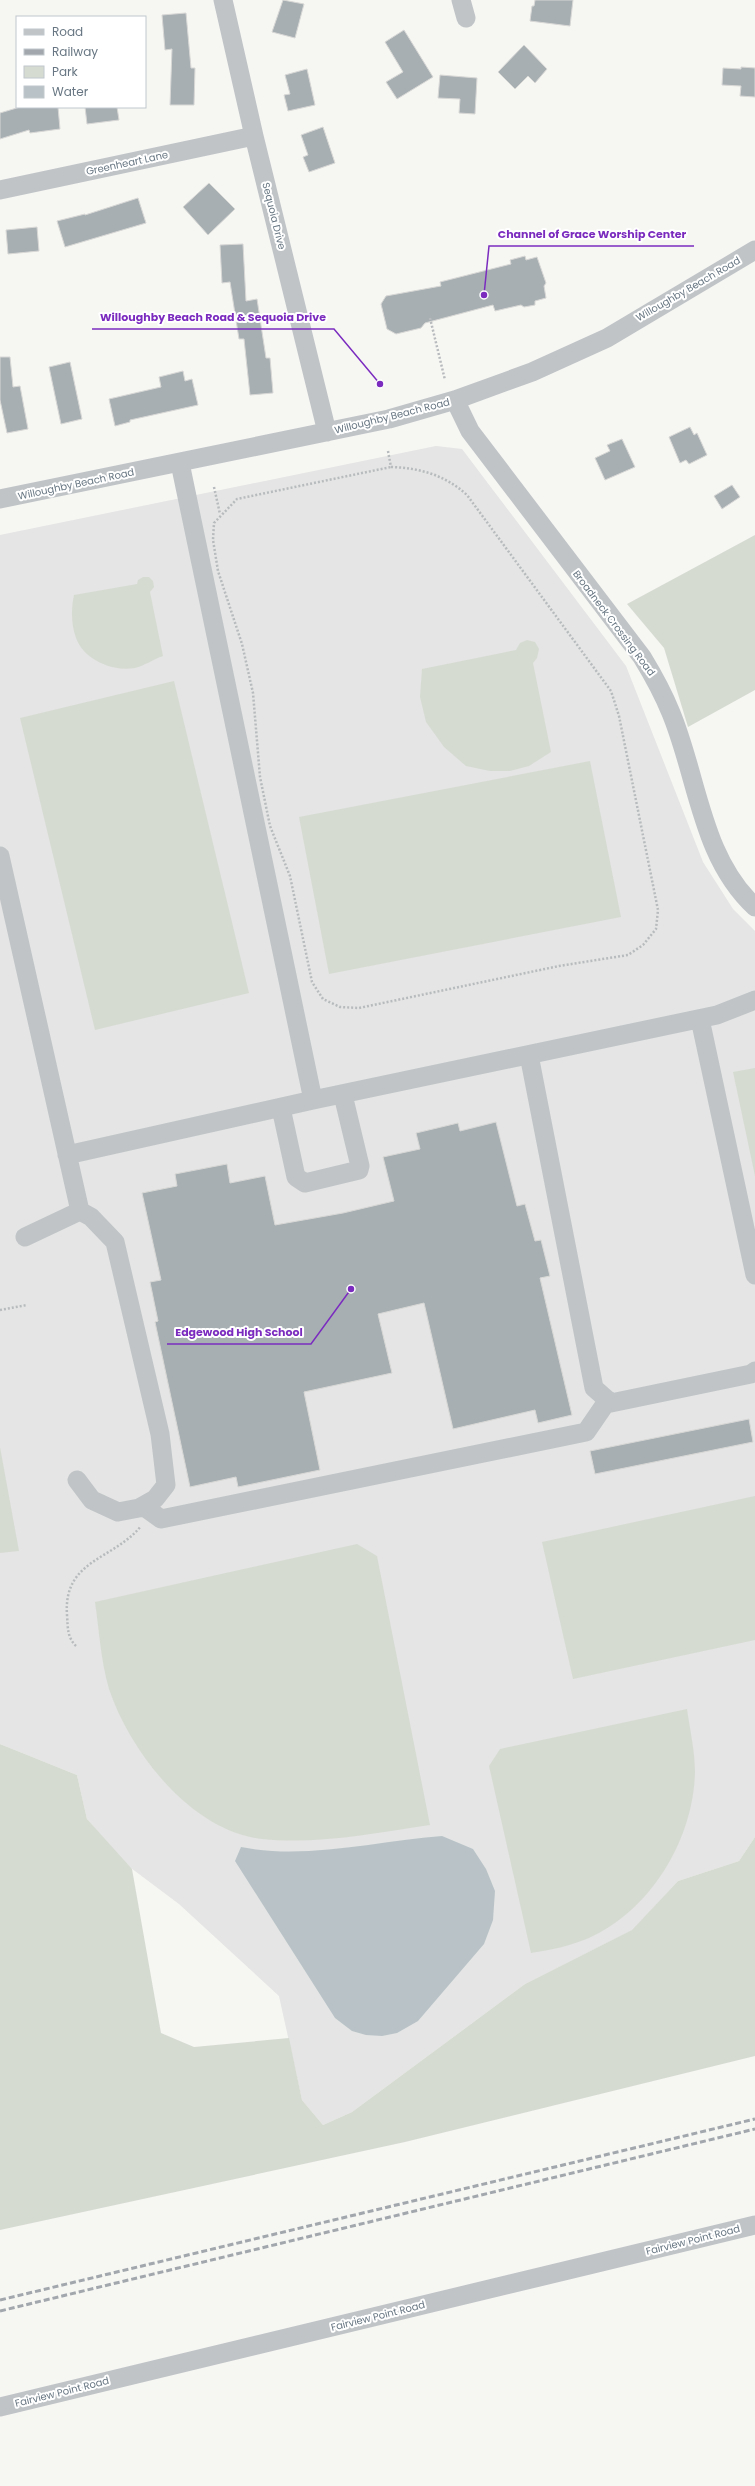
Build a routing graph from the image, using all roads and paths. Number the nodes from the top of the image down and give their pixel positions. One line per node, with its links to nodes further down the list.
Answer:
1 (223, 0): 4 (street, Sequoia Drive)
2 (461, 0): 3 (street)
3 (466, 18)
4 (254, 136): 5 (street, Greenheart Lane); 10 (street, Sequoia Drive)
5 (0, 190)
6 (755, 250): 9 (street, Willoughby Beach Road)
7 (430, 318): 8 (path)
8 (445, 380)
9 (455, 400): 10 (street, Willoughby Beach Road); 18 (street, Broadneck Crossing Road)
10 (327, 432): 12 (street, Willoughby Beach Road)
11 (388, 451): 13 (path)
12 (180, 463): 15 (street, Willoughby Beach Road); 23 (street)
13 (390, 467): 16 (path); 16 (path)
14 (214, 487): 16 (path)
15 (0, 499)
16 (220, 514)
17 (0, 856): 25 (street)
18 (755, 907)
19 (755, 1000): 20 (street)
20 (700, 1019): 21 (street); 28 (street)
21 (529, 1055): 22 (street); 32 (street)
22 (343, 1095): 23 (street); 24 (street)
23 (313, 1100): 24 (street)
24 (281, 1108): 25 (street)
25 (67, 1156): 26 (street)
26 (80, 1211): 27 (street); 34 (street)
27 (25, 1237)
28 (755, 1275)
29 (27, 1305): 30 (path)
30 (0, 1310)
31 (755, 1371): 32 (street)
32 (608, 1400): 34 (street)
33 (77, 1480): 34 (street)
34 (147, 1509): 35 (path)
35 (76, 1646)
36 (755, 2225): 37 (street, Fairview Point Road)
37 (0, 2407)

